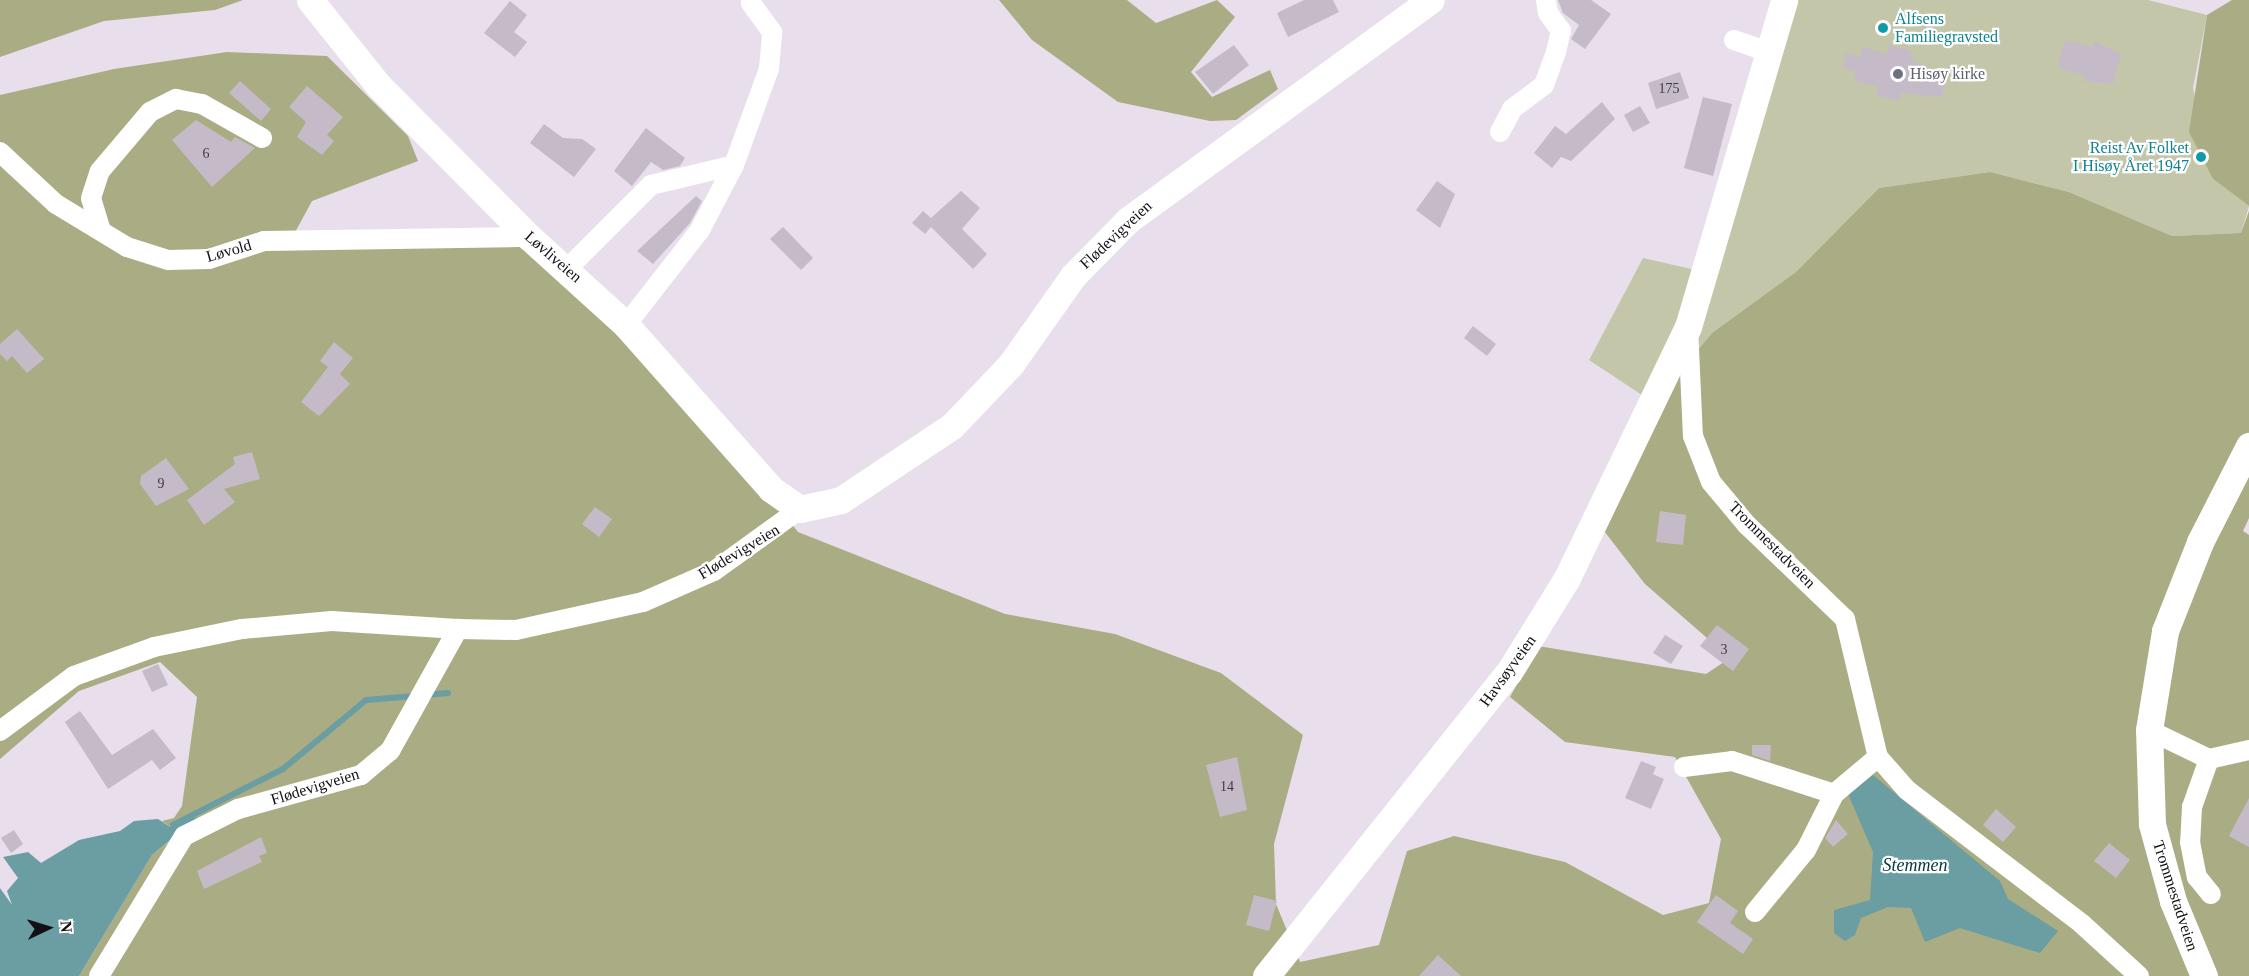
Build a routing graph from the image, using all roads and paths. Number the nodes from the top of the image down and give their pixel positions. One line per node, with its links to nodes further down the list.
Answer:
1 (310, 0): 13 (main road, Løvliveien)
2 (1431, 0): 18 (main road, Flødevigveien)
3 (1546, 0): 8 (street)
4 (1785, 0): 7 (main road, Trommestadveien)
5 (751, 3): 11 (street)
6 (1734, 40): 7 (street)
7 (1768, 52): 16 (main road, Trommestadveien)
8 (1500, 132)
9 (262, 138): 12 (street)
10 (0, 152): 12 (street, Løvold)
11 (734, 165): 14 (street); 15 (street)
12 (101, 231): 13 (street, Løvold)
13 (529, 237): 14 (main road, Løvliveien)
14 (567, 269): 15 (main road, Løvliveien)
15 (626, 325): 18 (main road, Løvliveien)
16 (1688, 327): 23 (street, Trommestadveien); 31 (main road, Havsøyveien)
17 (2249, 446): 20 (main road, Trommestadveien)
18 (800, 509): 19 (street, Flødevigveien)
19 (458, 629): 21 (street); 30 (street, Flødevigveien)
20 (2149, 730): 24 (street); 29 (main road, Trommestadveien)
21 (0, 731)
22 (2249, 750): 24 (street)
23 (1878, 757): 26 (street); 32 (street, Trommestadveien)
24 (2209, 759): 27 (street)
25 (1684, 767): 26 (street)
26 (1834, 794): 28 (street)
27 (2211, 894)
28 (1755, 912)
29 (2197, 974)
30 (99, 976)
31 (1266, 976)
32 (2139, 976)

